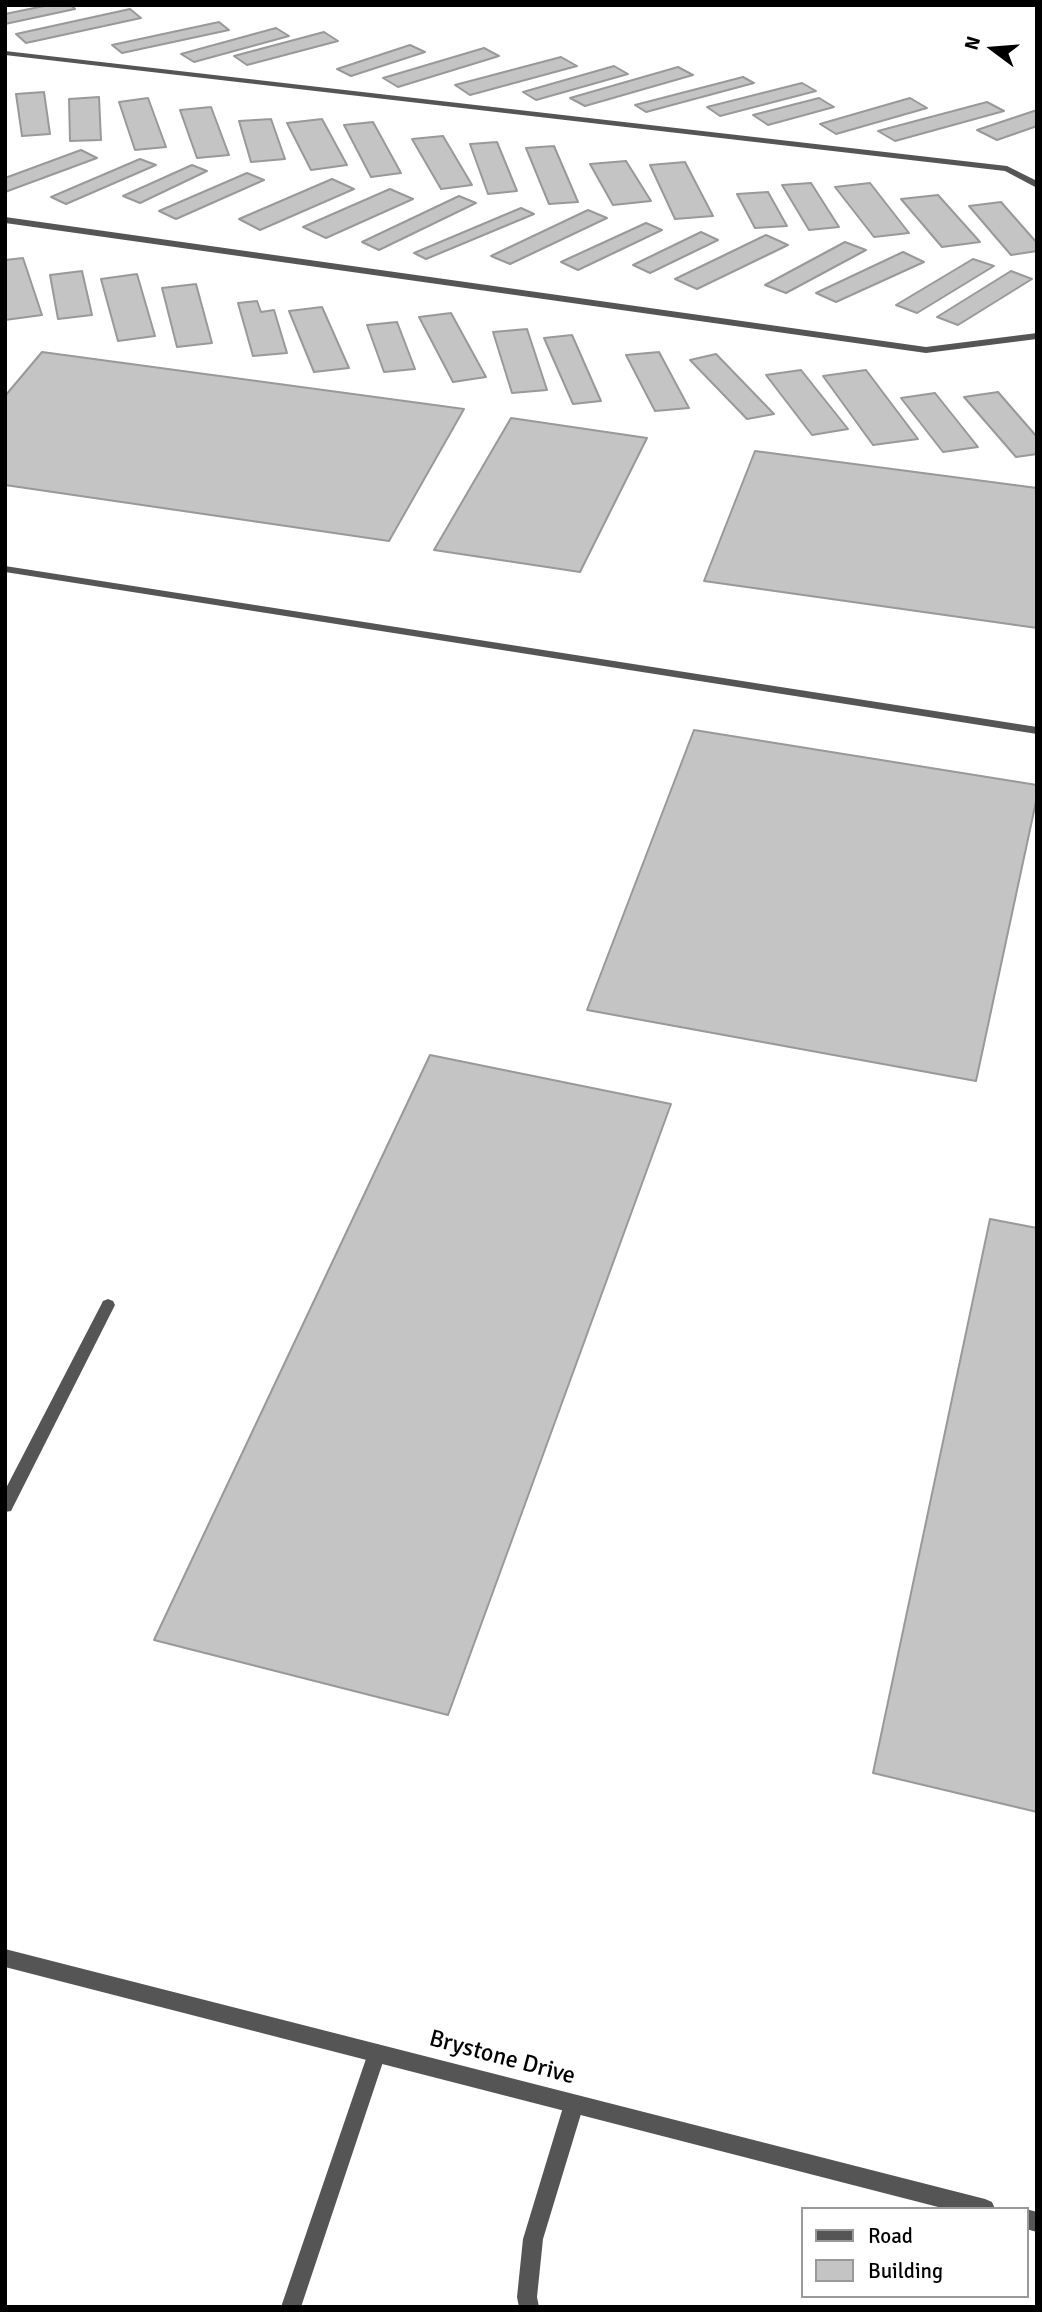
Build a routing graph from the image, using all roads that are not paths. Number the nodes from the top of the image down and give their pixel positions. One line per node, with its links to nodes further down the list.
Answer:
1 (5, 53): 2 (street)
2 (1037, 185)
3 (5, 220): 4 (street)
4 (1037, 336)
5 (5, 569): 6 (street)
6 (1037, 731)
7 (108, 1305): 8 (street)
8 (5, 1506)
9 (5, 1958): 10 (street, Brystone Drive)
10 (377, 2053): 11 (street, Brystone Drive); 13 (street)
11 (574, 2104): 12 (street, Brystone Drive); 14 (street)
12 (977, 2207)
13 (291, 2307)
14 (530, 2307)

